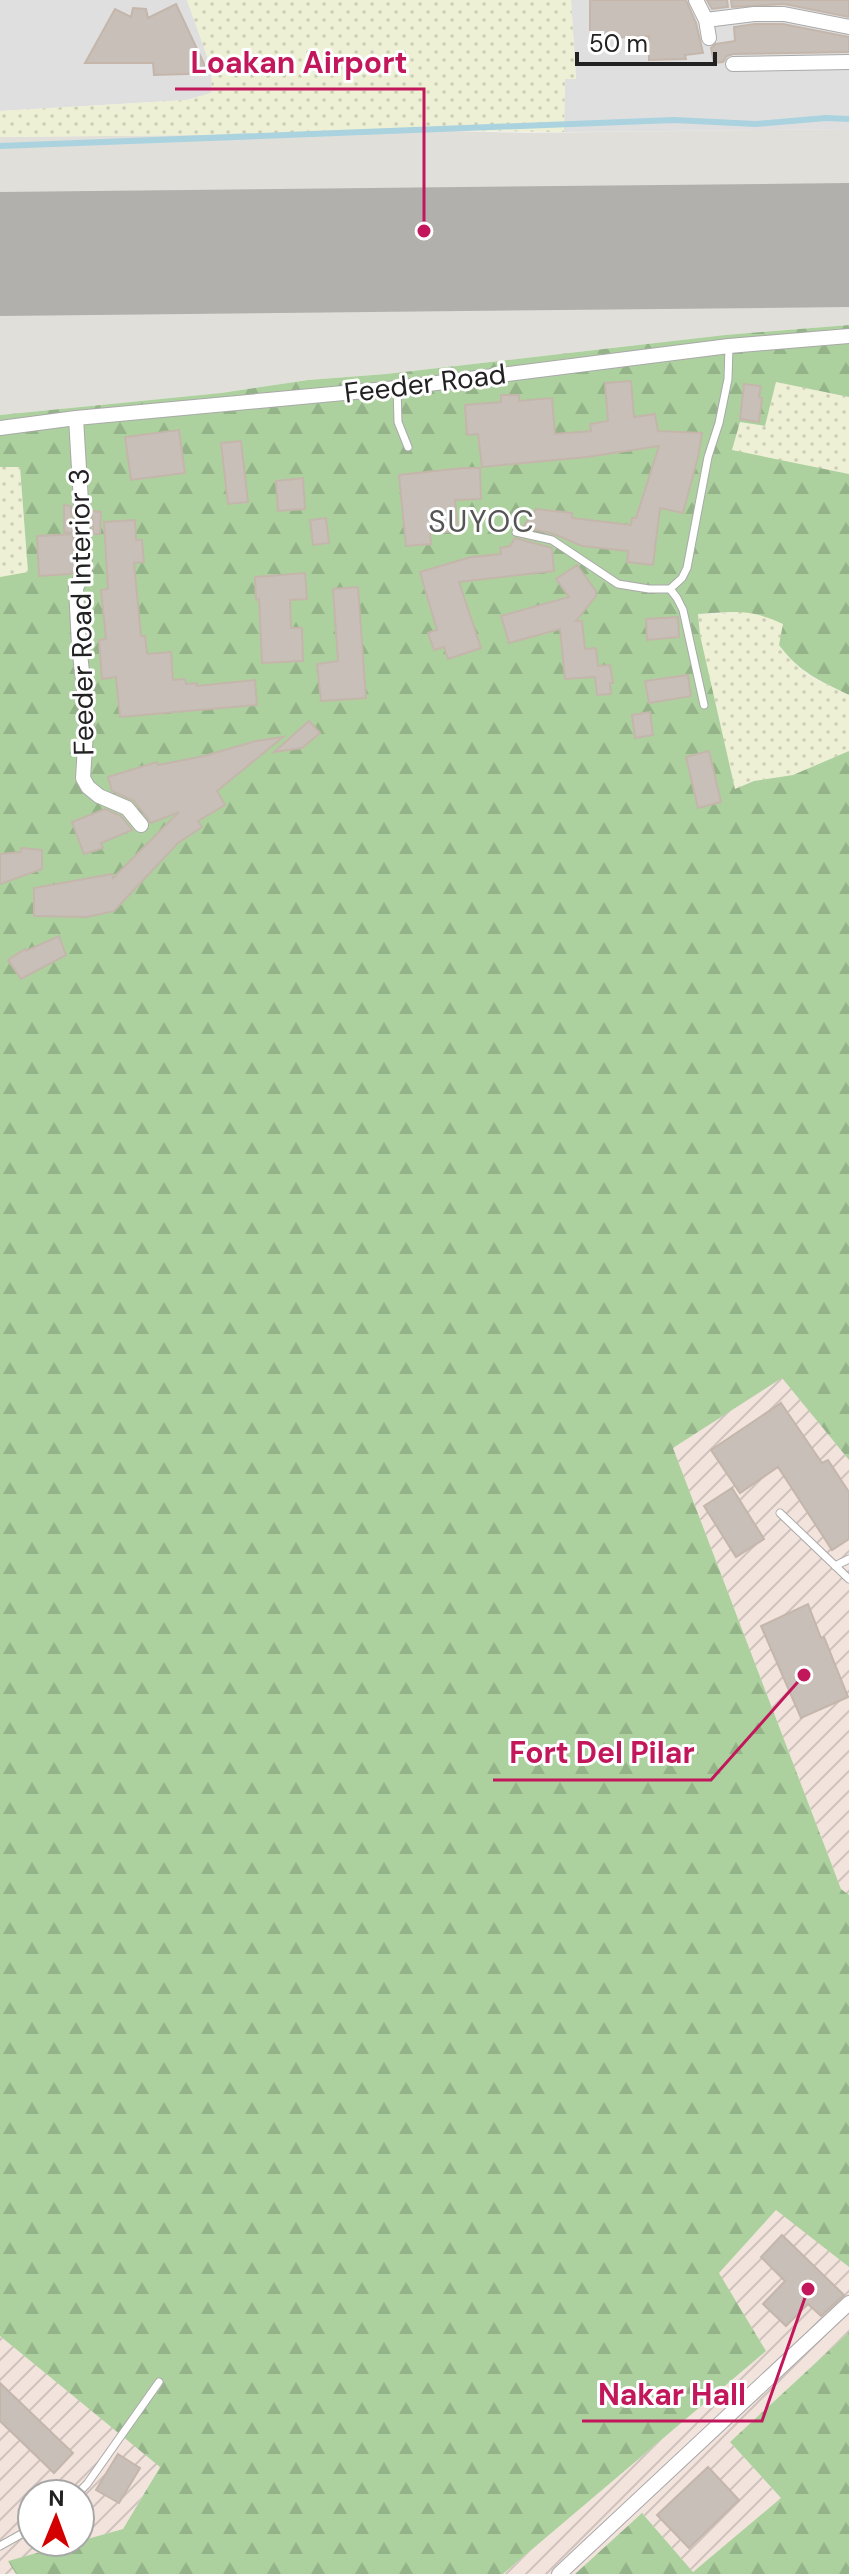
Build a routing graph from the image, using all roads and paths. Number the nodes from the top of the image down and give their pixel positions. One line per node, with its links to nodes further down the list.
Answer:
1 (696, 0): 2 (street)
2 (706, 20): 3 (street); 4 (street)
3 (849, 27)
4 (709, 38)
5 (849, 62): 6 (street)
6 (733, 64)
7 (849, 336): 8 (street, Feeder Road)
8 (729, 346): 9 (street, Feeder Road); 14 (lane)
9 (397, 388): 10 (street, Feeder Road); 12 (lane)
10 (76, 418): 11 (street, Feeder Road); 16 (street, Feeder Road Interior 3)
11 (0, 428)
12 (408, 447)
13 (516, 532): 14 (lane)
14 (670, 589): 15 (lane)
15 (704, 705)
16 (141, 825)
17 (780, 1513): 19 (lane)
18 (849, 1559): 19 (lane)
19 (835, 1566): 20 (lane)
20 (849, 1579)
21 (849, 2303): 24 (street)
22 (159, 2382): 23 (lane)
23 (91, 2478)
24 (559, 2574)

